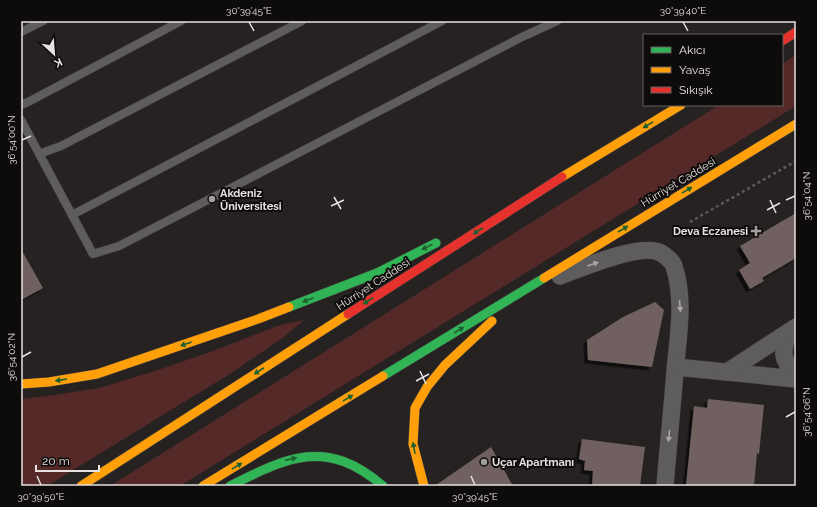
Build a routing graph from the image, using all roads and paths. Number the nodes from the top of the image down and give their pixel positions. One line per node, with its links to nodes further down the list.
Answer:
1 (43, 21): 6 (lane)
2 (181, 21): 9 (lane)
3 (302, 21): 13 (lane)
4 (442, 21): 16 (lane)
5 (557, 21): 16 (lane)
6 (21, 32)
7 (796, 34): 8 (highway)
8 (783, 41)
9 (21, 105)
10 (679, 106): 15 (highway, Hürriyet Caddesi, one-way to 15)
11 (21, 120): 13 (lane)
12 (796, 124): 20 (highway, Hürriyet Caddesi, one-way to 12)
13 (39, 154): 16 (lane)
14 (796, 161): 17 (path)
15 (549, 185): 18 (highway); 27 (highway, Hürriyet Caddesi, one-way to 27)
16 (72, 215)
17 (690, 222)
18 (466, 227)
19 (446, 238): 26 (highway, one-way to 26)
20 (530, 287): 22 (street, one-way to 22); 28 (highway, Hürriyet Caddesi, one-way to 20); 31 (highway, one-way to 20)
21 (792, 329): 23 (street); 24 (street)
22 (676, 367): 23 (street); 32 (street, one-way to 32)
23 (727, 372): 25 (street)
24 (796, 372)
25 (796, 379)
26 (21, 384)
27 (81, 486)
28 (204, 486)
29 (230, 486): 30 (highway, one-way to 30)
30 (383, 486)
31 (424, 486)
32 (665, 486)

